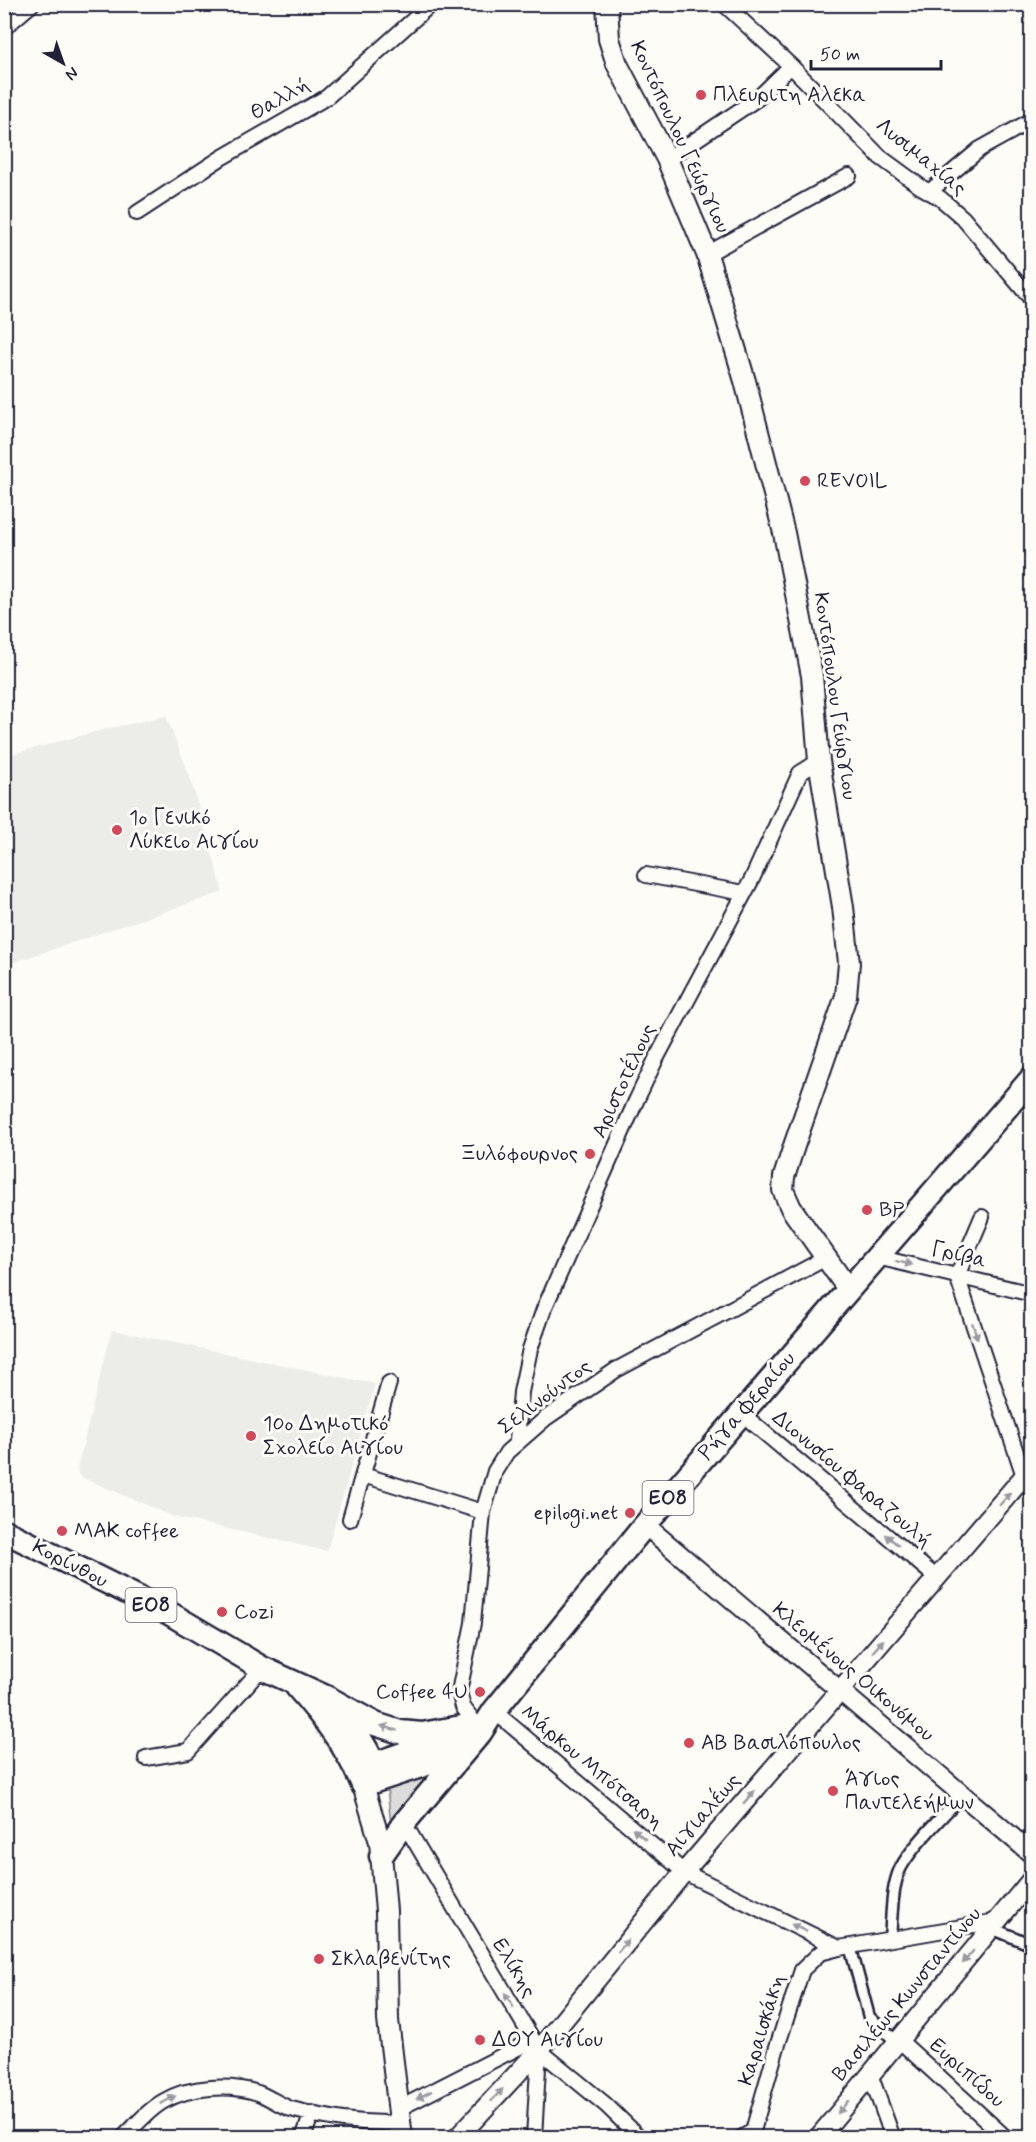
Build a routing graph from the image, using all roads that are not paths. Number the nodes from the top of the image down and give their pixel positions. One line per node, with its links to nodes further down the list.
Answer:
1 (32, 4): 5 (street)
2 (431, 4): 11 (street, Θαλλή)
3 (608, 4): 8 (main road, Κοντόπουλου Γεώργιου)
4 (724, 4): 6 (street, Λυσιμαχίας)
5 (4, 28)
6 (791, 66): 8 (street); 10 (street, Λυσιμαχίας)
7 (1032, 120): 10 (street)
8 (667, 159): 12 (main road, Κοντόπουλου Γεώργιου)
9 (849, 176): 12 (street)
10 (929, 192): 13 (street, Λυσιμαχίας)
11 (137, 213)
12 (708, 254): 14 (main road, Κοντόπουλου Γεώργιου)
13 (1032, 300)
14 (819, 761): 16 (street, Αριστοτέλους); 20 (main road, Κοντόπουλου Γεώργιου)
15 (646, 875): 16 (street)
16 (744, 893): 26 (street, Αριστοτέλους)
17 (1032, 1078): 19 (main road, Ρήγα Φεραίου / ΕΟ8)
18 (982, 1217): 21 (street)
19 (877, 1257): 21 (street, Γρίβα, one-way to 21); 22 (main road, Ρήγα Φεραίου / ΕΟ8)
20 (825, 1258): 22 (main road, Κοντόπουλου Γεώργιου); 26 (street, Σελινούντος)
21 (957, 1276): 23 (street, Γρίβα); 28 (street, one-way to 28)
22 (848, 1288): 25 (main road, Ρήγα Φεραίου / ΕΟ8)
23 (1032, 1294)
24 (389, 1383): 27 (street)
25 (741, 1413): 31 (main road, Ρήγα Φεραίου / ΕΟ8); 33 (street, Διονυσίου Φαραζουλή, one-way to 25)
26 (517, 1441): 29 (street, Σελινούντος)
27 (363, 1475): 29 (street); 30 (street)
28 (1029, 1478): 33 (street, Αιγιαλέως, one-way to 28)
29 (483, 1512): 38 (street, Σελινούντος)
30 (350, 1519)
31 (645, 1525): 36 (street, Κλεομένους Οικονόμου); 38 (main road, Ρήγα Φεραίου / ΕΟ8)
32 (4, 1531): 34 (main road, Κορίνθου / ΕΟ8)
33 (937, 1578): 36 (street, Αιγιαλέως, one-way to 33)
34 (262, 1668): 35 (main road, Κορίνθου / ΕΟ8); 39 (street)
35 (294, 1684): 37 (main road, Κορίνθου / ΕΟ8); 40 (main road, Κορίνθου / ΕΟ8)
36 (839, 1691): 41 (street, Κλεομένους Οικονόμου); 45 (street, Αιγιαλέως, one-way to 36)
37 (328, 1698): 38 (main road, ΕΟ8, one-way to 37); 40 (main road, ΕΟ8)
38 (477, 1725): 40 (main road, ΕΟ8); 42 (main road, Ρήγα Φεραίου); 45 (street, Μάρκου Μπότσαρη, one-way to 38)
39 (146, 1758)
40 (368, 1775): 43 (main road)
41 (962, 1795): 44 (street, Κλεομένους Οικονόμου); 48 (street)
42 (404, 1823): 43 (main road, Ρήγα Φεραίου); 52 (street, Ελίκης, one-way to 42)
43 (381, 1849): 55 (main road)
44 (1032, 1854)
45 (684, 1872): 50 (street, Μάρκου Μπότσαρη, one-way to 45); 52 (street, Αιγιαλέως, one-way to 45)
46 (1032, 1879): 47 (street, Βασιλέως Κωνσταντίνου)
47 (994, 1924): 48 (street); 49 (street); 51 (street, Βασιλέως Κωνσταντίνου, one-way to 51)
48 (890, 1938): 50 (street)
49 (1032, 1941)
50 (845, 1947): 51 (street, Ευριπίδου); 56 (street, Καραισκάκη)
51 (898, 2041): 53 (street, Βασιλέως Κωνσταντίνου); 64 (street, Ευριπίδου)
52 (536, 2045): 55 (street, one-way to 55); 59 (street, Αιγιαλέως, one-way to 52); 60 (street); 61 (street, Ελίκης)
53 (870, 2074): 62 (street, Βασιλέως Κωνσταντίνου, one-way to 62); 63 (street)
54 (312, 2113): 55 (street); 57 (street, one-way to 54); 58 (street)
55 (400, 2123)
56 (752, 2135)
57 (123, 2138)
58 (303, 2138)
59 (457, 2138)
60 (534, 2138)
61 (640, 2138)
62 (818, 2138)
63 (893, 2138)
64 (1006, 2138)

